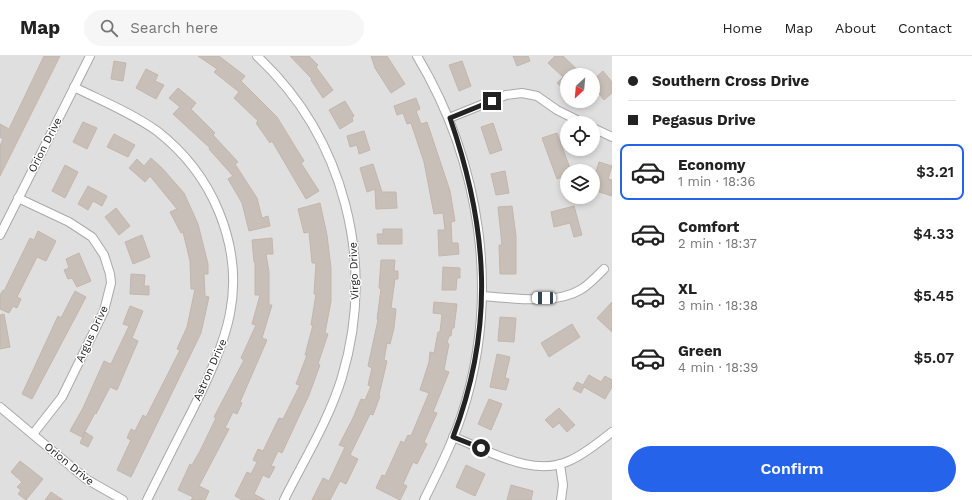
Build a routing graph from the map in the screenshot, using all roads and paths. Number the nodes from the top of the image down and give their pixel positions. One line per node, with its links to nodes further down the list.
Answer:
1 (90, 56): 4 (street, Orion Drive)
2 (257, 56): 20 (street, Virgo Drive)
3 (416, 56): 6 (street)
4 (74, 87): 9 (street, Orion Drive); 19 (street, Astron Drive)
5 (569, 116): 6 (street)
6 (450, 118): 12 (street)
7 (600, 131): 8 (street)
8 (612, 137)
9 (18, 198): 10 (street, Orion Drive); 15 (street, Argus Drive)
10 (0, 235)
11 (604, 269): 12 (street)
12 (482, 296): 16 (street)
13 (0, 407): 15 (street, Orion Drive)
14 (612, 432): 17 (street)
15 (33, 434): 18 (street, Orion Drive)
16 (453, 437): 17 (street); 21 (street)
17 (560, 464): 22 (street)
18 (123, 500)
19 (147, 500)
20 (284, 500)
21 (424, 500)
22 (561, 500)

